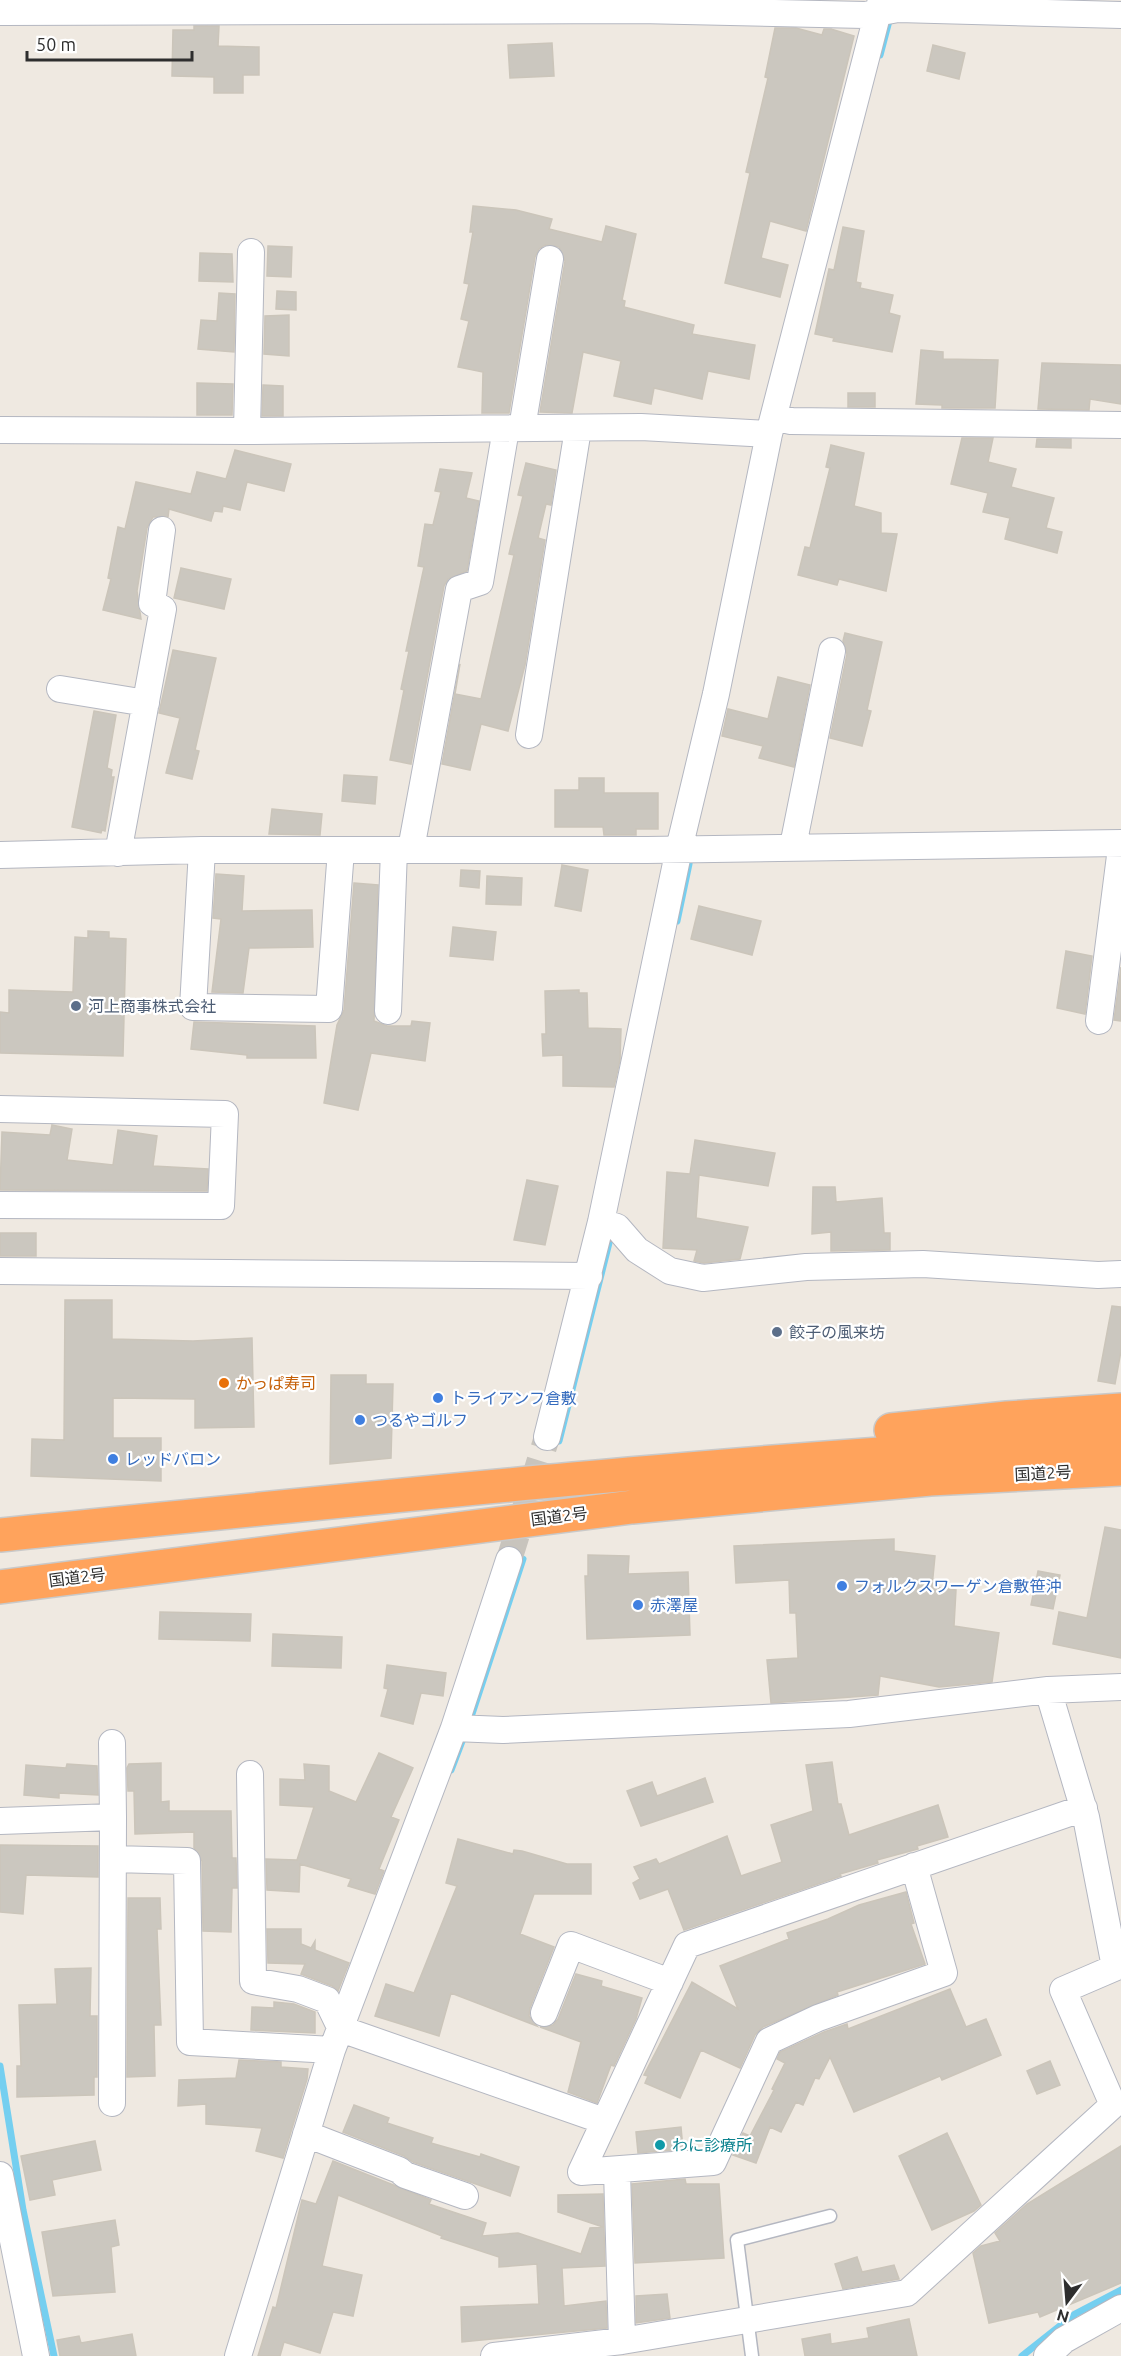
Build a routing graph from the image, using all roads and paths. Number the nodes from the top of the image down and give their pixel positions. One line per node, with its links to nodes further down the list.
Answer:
1 (564, 6): 2 (street); 4 (street)
2 (724, 6): 3 (street)
3 (886, 8): 5 (street); 8 (street)
4 (0, 12)
5 (1121, 15)
6 (252, 252): 13 (street)
7 (550, 259): 10 (street)
8 (778, 422): 9 (street); 11 (street); 22 (street)
9 (1121, 425)
10 (514, 428): 11 (street); 13 (street); 19 (street)
11 (578, 429): 18 (street)
12 (0, 430): 13 (street)
13 (247, 431)
14 (162, 530): 17 (street)
15 (832, 651): 20 (street)
16 (60, 689): 17 (street)
17 (146, 703): 25 (street)
18 (529, 735)
19 (408, 844): 22 (street); 24 (street); 27 (street)
20 (793, 846): 21 (street); 22 (street)
21 (1121, 846): 28 (street)
22 (679, 849): 31 (street)
23 (202, 850): 24 (street); 24 (street); 25 (street)
24 (341, 850)
25 (118, 853): 26 (street)
26 (0, 855)
27 (388, 1011)
28 (1099, 1021)
29 (0, 1109): 30 (street)
30 (0, 1205)
31 (608, 1224): 33 (street); 34 (street)
32 (0, 1271): 34 (street)
33 (1121, 1274)
34 (589, 1276): 36 (street)
35 (1121, 1410): 39 (highway)
36 (547, 1437)
37 (1121, 1439): 39 (highway, 国道2号)
38 (1121, 1468): 40 (highway, 国道2号)
39 (669, 1469): 42 (highway, 国道2号)
40 (930, 1479): 41 (highway); 44 (highway, 国道2号)
41 (1121, 1489)
42 (0, 1535)
43 (509, 1560): 47 (street)
44 (0, 1587)
45 (1121, 1687): 46 (street)
46 (1048, 1690): 47 (street); 50 (street)
47 (463, 1729): 58 (street)
48 (112, 1743): 51 (street)
49 (250, 1774): 58 (street)
50 (1084, 1808): 54 (street); 55 (street)
51 (113, 1817): 52 (street); 53 (street)
52 (0, 1821)
53 (113, 1859): 58 (street); 59 (street)
54 (914, 1866): 56 (street); 62 (street)
55 (1118, 1966): 67 (street)
56 (670, 1982): 57 (street); 60 (street)
57 (544, 2013)
58 (343, 2036): 60 (street); 61 (street)
59 (112, 2103)
60 (604, 2121): 62 (street)
61 (313, 2137): 64 (street); 71 (street)
62 (617, 2170): 68 (street)
63 (0, 2175): 70 (street)
64 (465, 2196)
65 (830, 2216): 67 (lane)
66 (1121, 2308): 74 (street)
67 (749, 2320): 69 (street); 73 (lane)
68 (622, 2341): 69 (street); 72 (street)
69 (654, 2346)
70 (36, 2356)
71 (238, 2356)
72 (494, 2356)
73 (752, 2356)
74 (1047, 2356)

